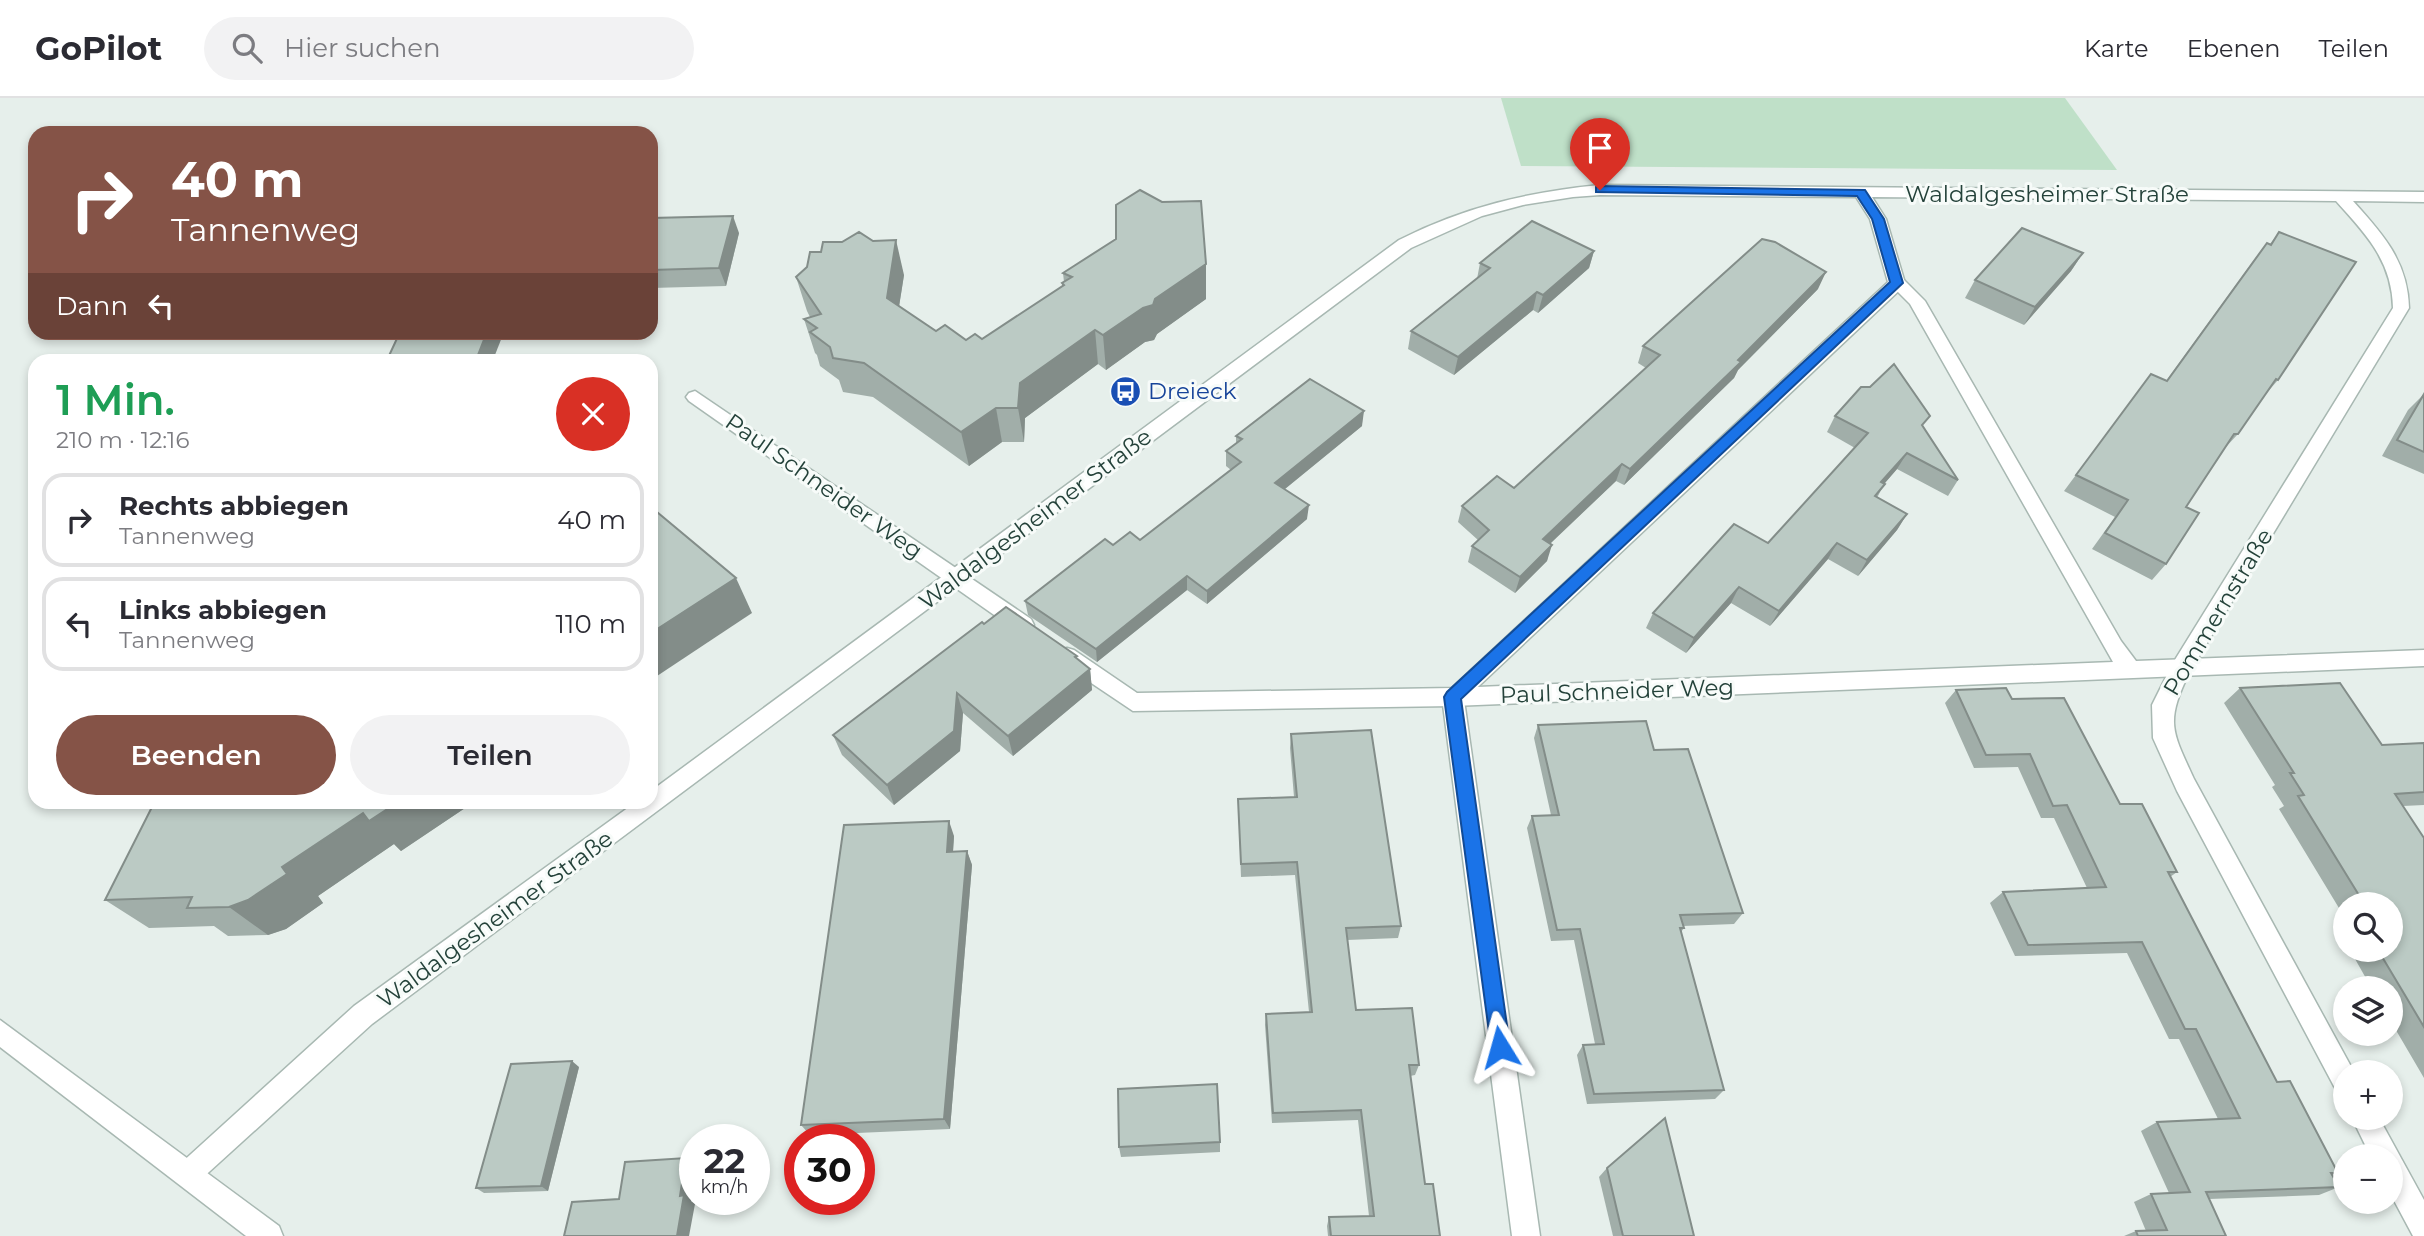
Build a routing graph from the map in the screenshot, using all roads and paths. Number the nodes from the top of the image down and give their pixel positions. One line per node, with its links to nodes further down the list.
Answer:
1 (1861, 192): 2 (street, Waldalgesheimer Straße); 4 (street); 6 (street, Waldalgesheimer Straße)
2 (2340, 196): 3 (street, Waldalgesheimer Straße); 8 (street, Pommernstraße)
3 (2424, 197)
4 (1897, 283): 9 (street); 10 (street)
5 (695, 397): 6 (street, Paul Schneider Weg)
6 (958, 578): 10 (street, Paul Schneider Weg); 11 (street, Waldalgesheimer Straße)
7 (2424, 657): 8 (street, Paul Schneider Weg)
8 (2180, 669): 9 (street, Paul Schneider Weg); 14 (street, Pommernstraße)
9 (2132, 671): 10 (street, Paul Schneider Weg)
10 (1452, 697): 19 (street)
11 (658, 798)
12 (643, 809): 15 (street, Waldalgesheimer Straße)
13 (0, 1032): 15 (street)
14 (2334, 1060)
15 (189, 1173): 18 (street)
16 (2403, 1190): 17 (street)
17 (2424, 1228)
18 (269, 1236)
19 (1526, 1236)

